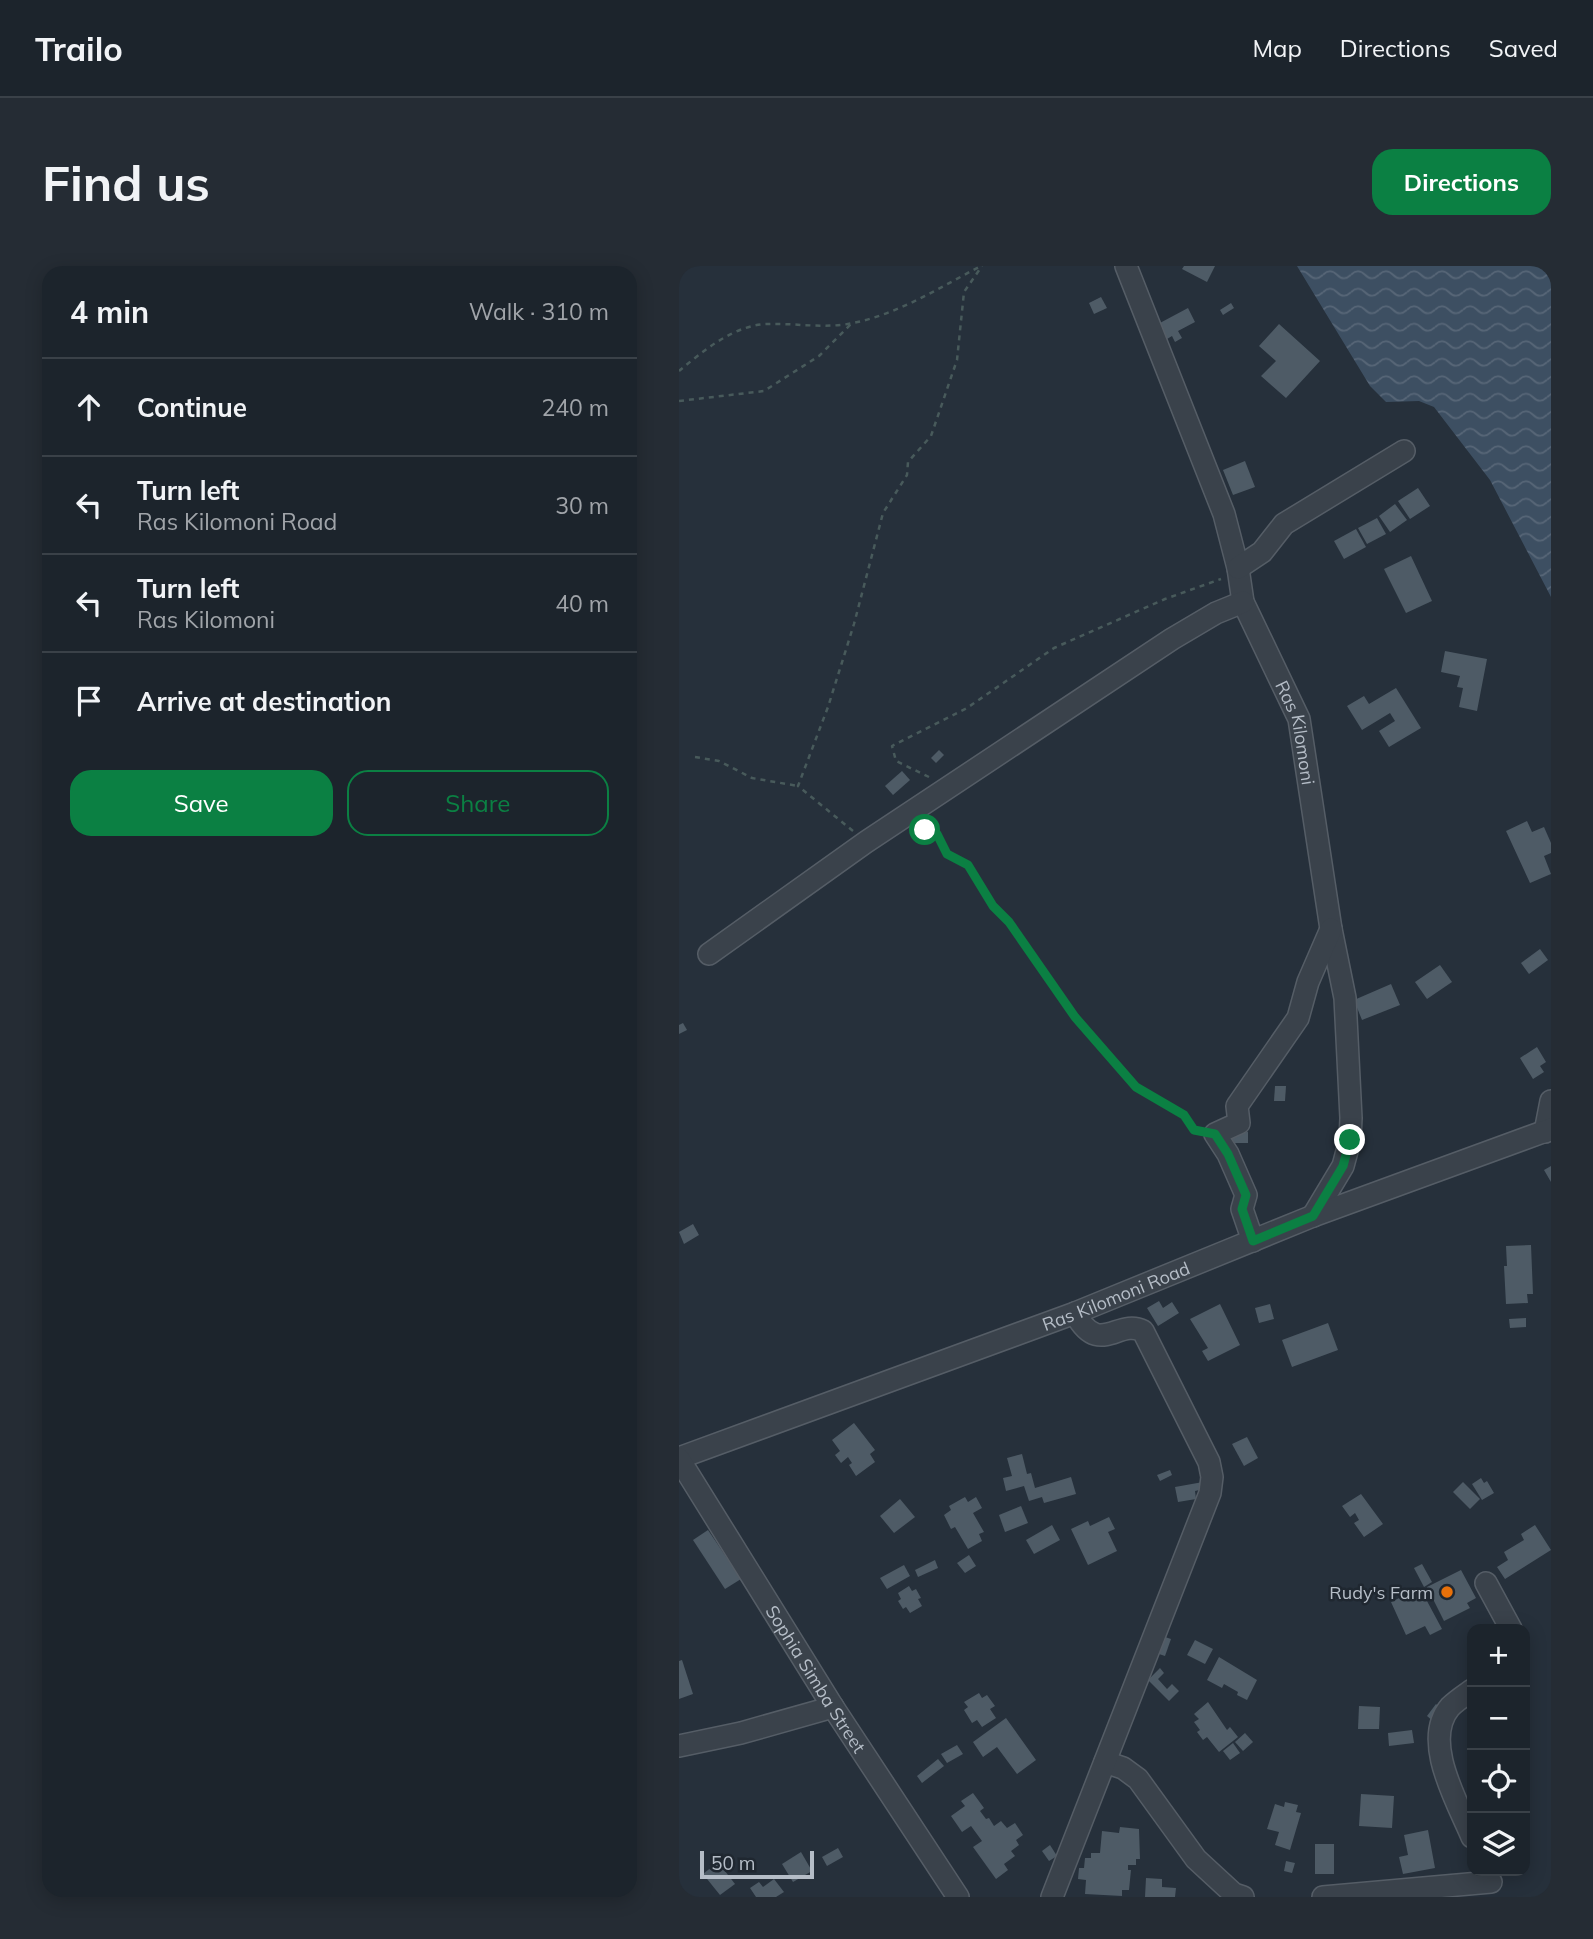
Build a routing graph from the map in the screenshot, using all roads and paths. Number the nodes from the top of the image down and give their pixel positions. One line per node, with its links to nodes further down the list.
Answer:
1 (1126, 266): 6 (street, Ras Kilomoni)
2 (851, 324): 3 (path); 4 (path); 10 (path)
3 (679, 371)
4 (679, 401)
5 (1404, 451): 6 (street)
6 (1238, 568): 7 (street, Ras Kilomoni); 9 (path)
7 (1243, 602): 11 (street); 13 (street, Ras Kilomoni)
8 (695, 757): 10 (path)
9 (941, 775)
10 (798, 786): 12 (path)
11 (916, 811): 12 (street); 17 (path)
12 (866, 842): 14 (street)
13 (1331, 929): 17 (street); 18 (street, Ras Kilomoni)
14 (709, 954)
15 (1551, 1101): 16 (street)
16 (1548, 1130): 18 (street, Ras Kilomoni Road)
17 (1215, 1134): 19 (street)
18 (1313, 1216): 19 (street, Ras Kilomoni Road)
19 (1253, 1241): 20 (street, Ras Kilomoni Road)
20 (1075, 1313): 21 (street, Ras Kilomoni Road); 27 (street)
21 (679, 1458): 25 (street, Sophia Simba Street)
22 (1486, 1583): 23 (street)
23 (1508, 1624)
24 (1467, 1694): 28 (street)
25 (833, 1707): 26 (street); 30 (street, Sophia Simba Street)
26 (679, 1746)
27 (1105, 1762): 31 (street); 32 (street)
28 (1467, 1825)
29 (1491, 1883): 33 (street)
30 (958, 1897)
31 (1052, 1897)
32 (1243, 1897)
33 (1323, 1897)

